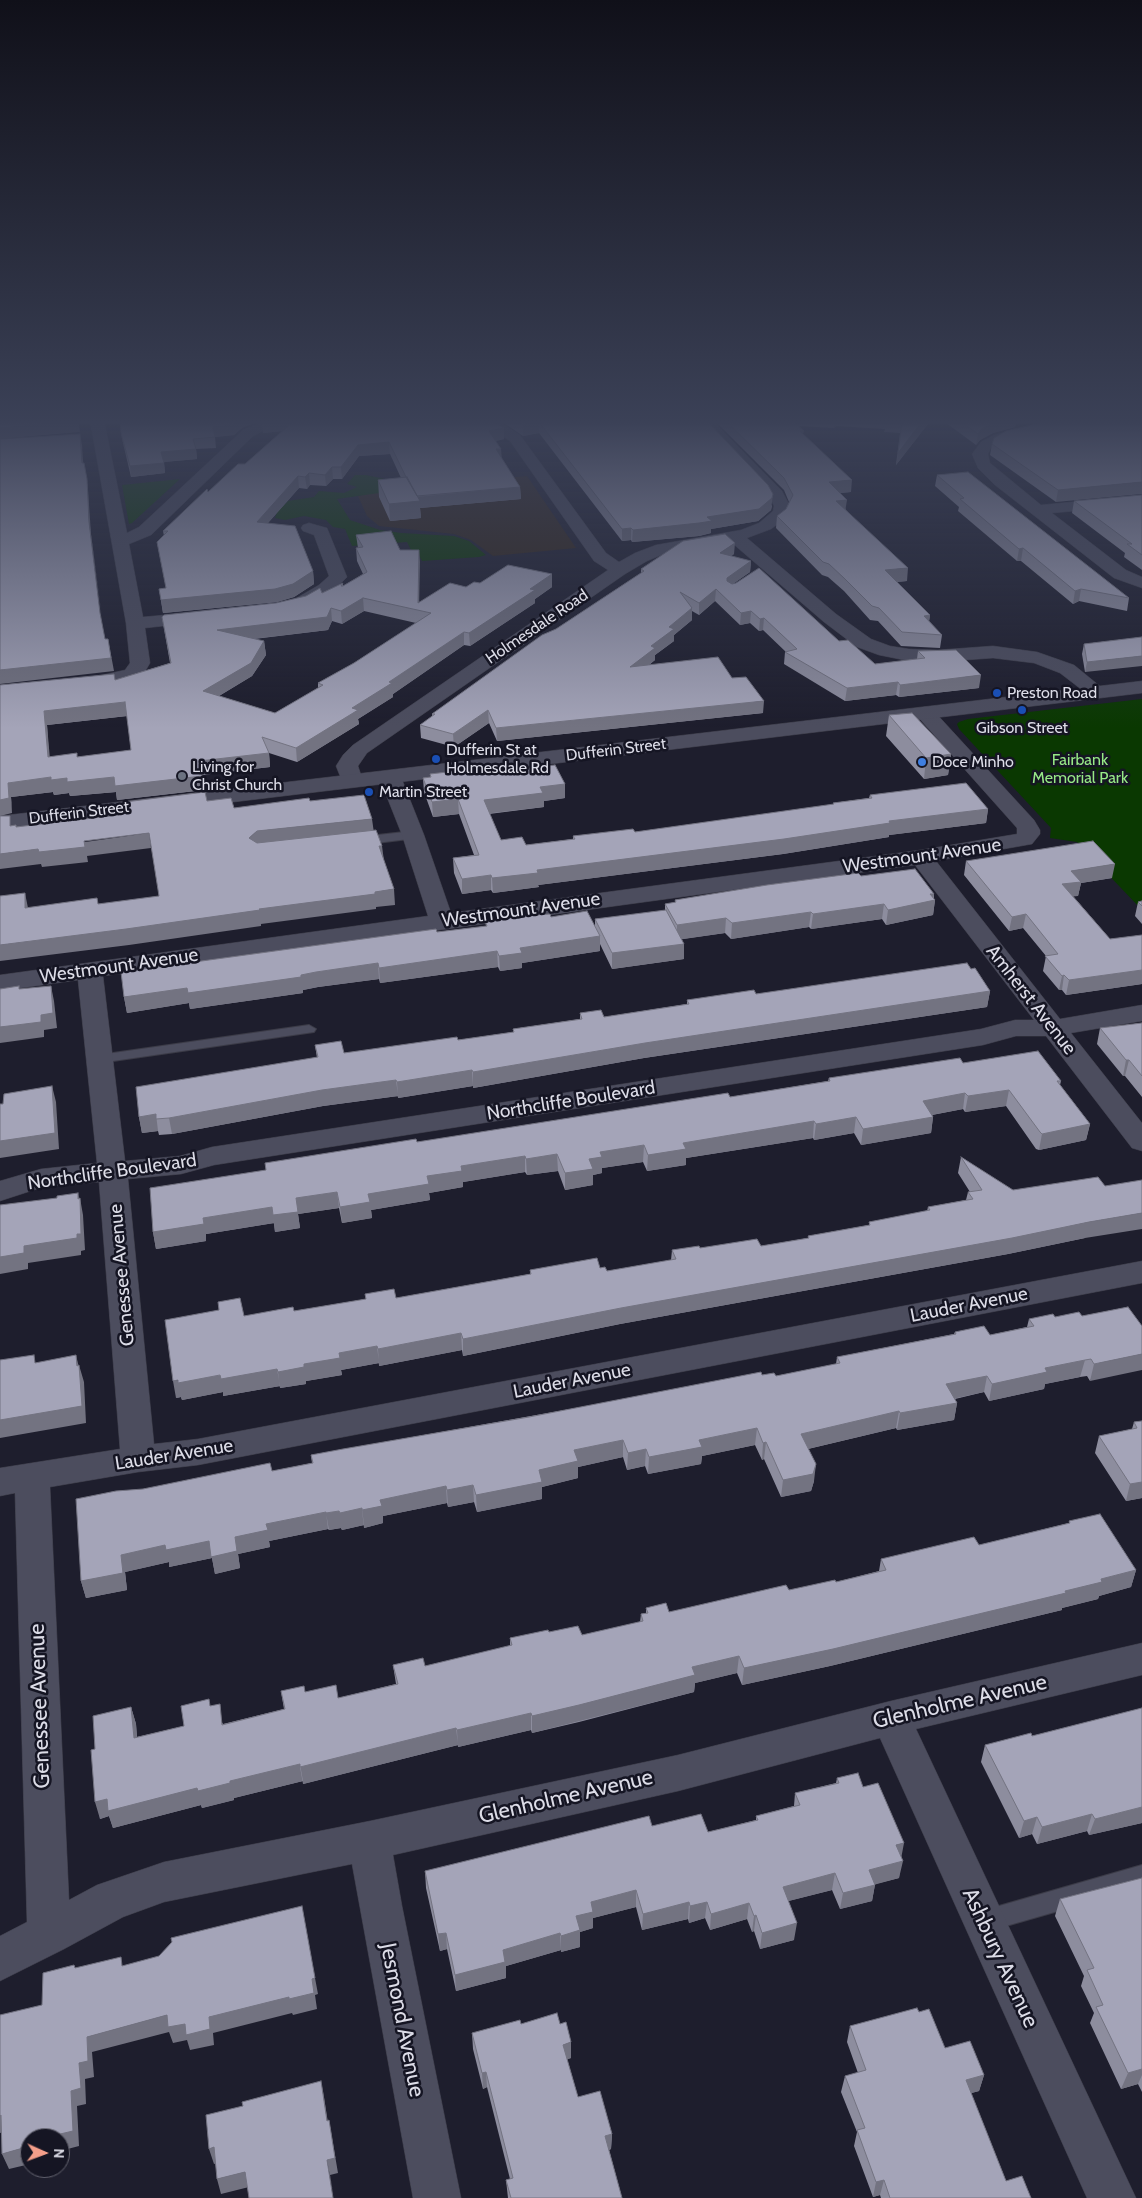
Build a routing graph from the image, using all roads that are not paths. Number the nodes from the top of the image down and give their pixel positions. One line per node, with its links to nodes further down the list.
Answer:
1 (116, 523): 8 (street)
2 (154, 523): 8 (street)
3 (575, 523): 9 (street)
4 (771, 523): 7 (street)
5 (1054, 523): 10 (street)
6 (309, 528): 11 (street)
7 (734, 536): 9 (street); 16 (street)
8 (120, 542): 13 (street)
9 (619, 570): 19 (street, Holmesdale Road)
10 (1142, 582)
11 (268, 610)
12 (213, 615): 13 (street)
13 (135, 623): 14 (street)
14 (78, 684)
15 (1142, 687): 16 (street, Dufferin Street)
16 (1096, 692): 17 (street, Dufferin Street)
17 (925, 713): 18 (street, Dufferin Street); 23 (street, Westmount Avenue)
18 (390, 776): 19 (street, Dufferin Street); 21 (street)
19 (352, 781): 20 (street, Dufferin Street)
20 (0, 823)
21 (413, 835): 22 (lane); 24 (street)
22 (345, 843)
23 (921, 857): 24 (street, Westmount Avenue); 28 (street, Amherst Avenue)
24 (442, 921): 25 (street, Westmount Avenue)
25 (90, 971): 26 (street, Westmount Avenue); 30 (street, Genessee Avenue)
26 (0, 983)
27 (1142, 1013): 28 (street, Northcliffe Boulevard)
28 (1052, 1028): 31 (street, Amherst Avenue); 32 (street, Northcliffe Boulevard)
29 (309, 1029): 30 (lane)
30 (99, 1060): 32 (street, Genessee Avenue)
31 (1142, 1142)
32 (113, 1171): 33 (street, Northcliffe Boulevard); 35 (street, Genessee Avenue)
33 (0, 1190)
34 (1140, 1275): 35 (street, Lauder Avenue)
35 (138, 1459): 36 (street, Lauder Avenue)
36 (16, 1480): 42 (street, Genessee Avenue)
37 (1142, 1659): 38 (street, Glenholme Avenue)
38 (891, 1718): 39 (street, Glenholme Avenue); 41 (street, Ashbury Avenue)
39 (370, 1841): 42 (street, Glenholme Avenue); 44 (street, Jesmond Avenue)
40 (1142, 1876): 41 (lane)
41 (984, 1922): 45 (street, Ashbury Avenue)
42 (49, 1934): 43 (street, Glenholme Avenue)
43 (0, 1959)
44 (437, 2198)
45 (1112, 2198)

